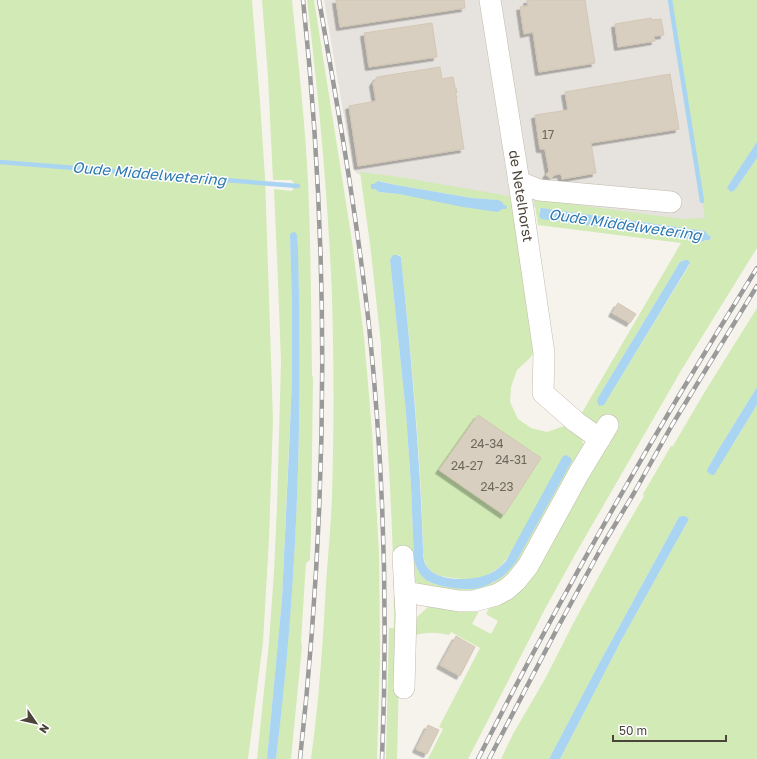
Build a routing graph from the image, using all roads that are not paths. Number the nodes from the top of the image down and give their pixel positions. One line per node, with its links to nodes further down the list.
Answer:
1 (490, 0): 2 (street, de Netelhorst)
2 (519, 182): 3 (street); 5 (street, de Netelhorst)
3 (671, 202)
4 (403, 556): 5 (street)
5 (405, 592): 6 (street)
6 (404, 688)

